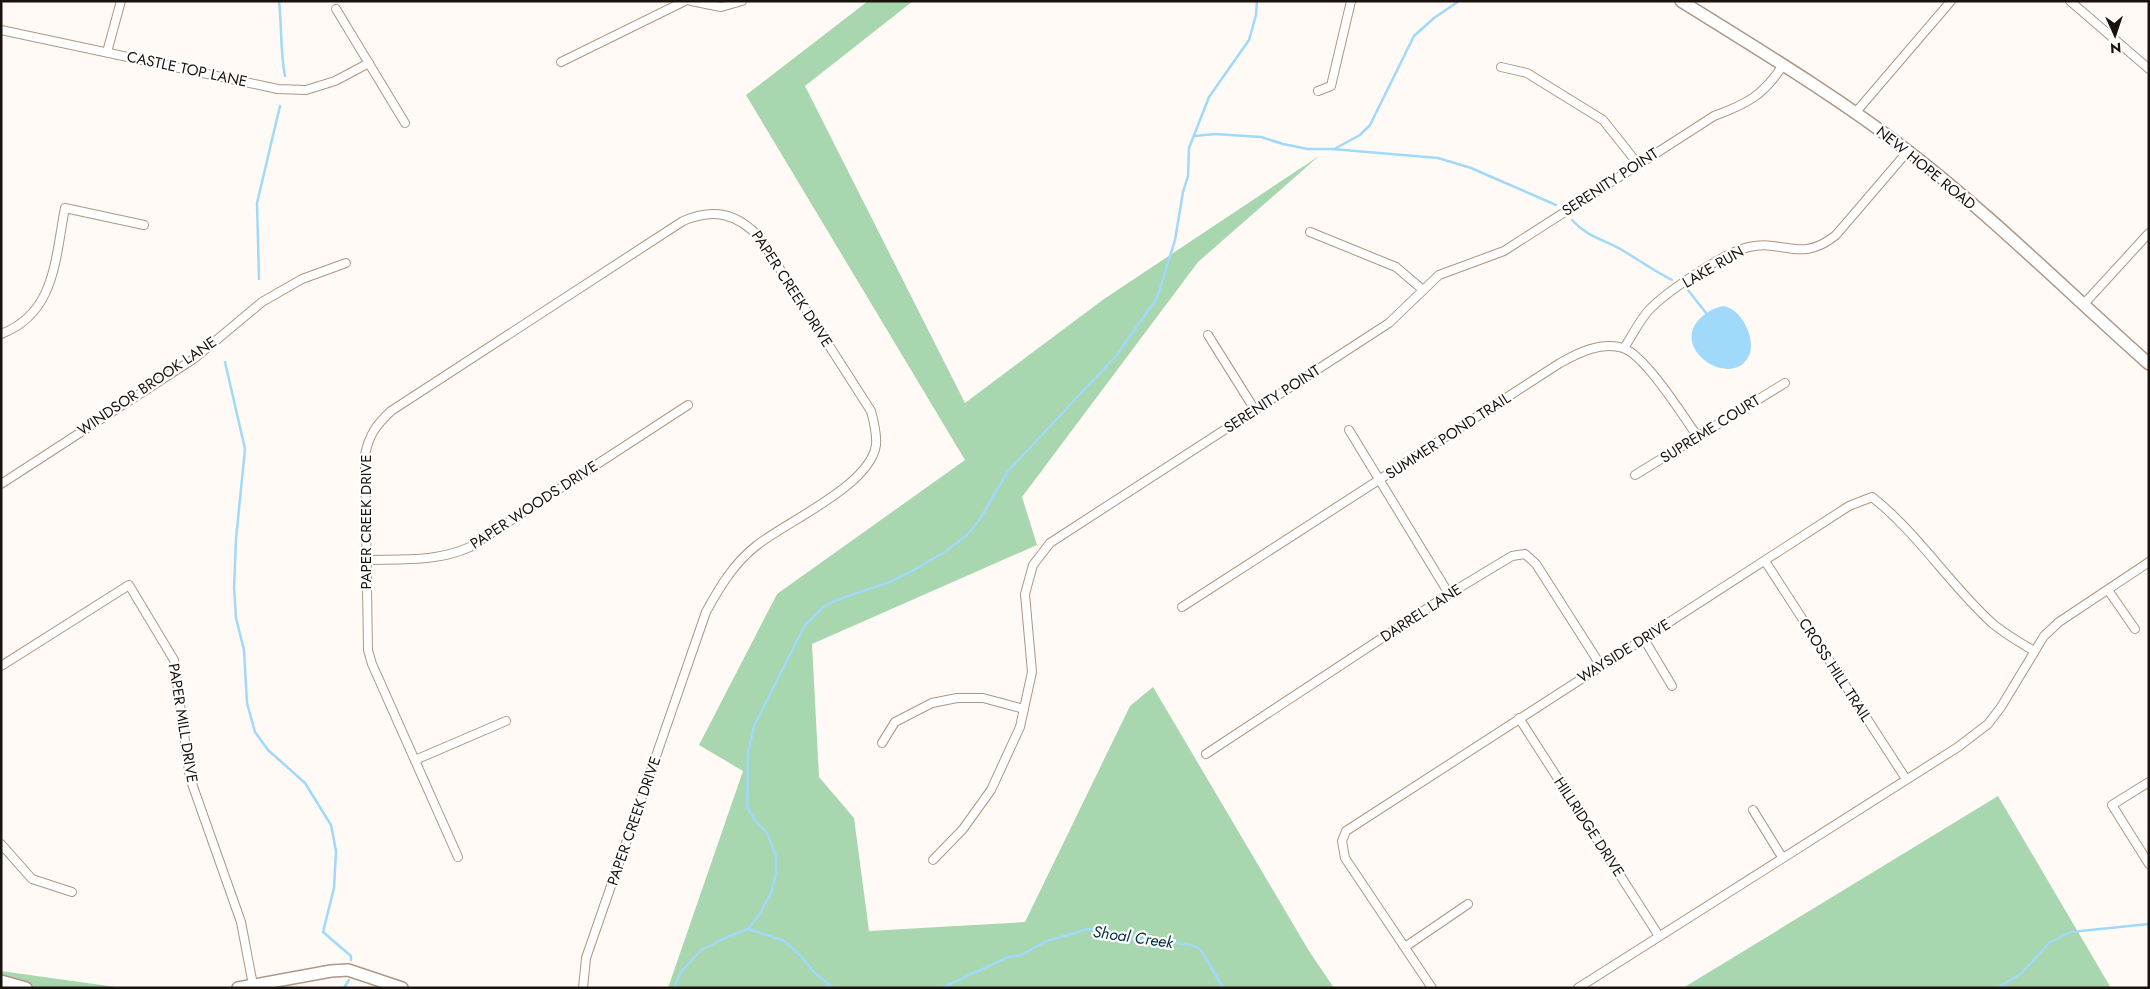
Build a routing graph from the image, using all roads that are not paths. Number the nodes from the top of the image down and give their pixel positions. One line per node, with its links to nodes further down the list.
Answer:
1 (121, 1): 11 (street)
2 (685, 1): 12 (street)
3 (691, 1): 4 (street)
4 (742, 1)
5 (1351, 1): 17 (street)
6 (1681, 1): 14 (street, NEW HOPE ROAD)
7 (1950, 1): 18 (street)
8 (2070, 1): 16 (street)
9 (336, 9): 13 (street)
10 (1, 30): 11 (street, CASTLE TOP LANE)
11 (107, 52): 13 (street, CASTLE TOP LANE)
12 (561, 62)
13 (369, 63): 19 (street)
14 (1783, 65): 18 (street, NEW HOPE ROAD); 21 (street, SERENITY POINT)
15 (1502, 67): 21 (street)
16 (2149, 70)
17 (1318, 91)
18 (1856, 112): 20 (street, NEW HOPE ROAD)
19 (405, 123)
20 (1908, 151): 27 (street, NEW HOPE ROAD); 30 (street, LAKE RUN)
21 (1638, 164): 26 (street, SERENITY POINT)
22 (144, 225): 28 (street)
23 (1310, 232): 26 (street)
24 (2149, 234): 27 (street)
25 (346, 263): 39 (street, WINDSOR BROOK LANE)
26 (1423, 290): 34 (street, SERENITY POINT)
27 (2083, 305): 31 (street, NEW HOPE ROAD)
28 (1, 334)
29 (1208, 335): 34 (street)
30 (1624, 348): 36 (street); 38 (street, SUMMER POND TRAIL)
31 (2149, 364)
32 (1785, 383): 36 (street, SUPREME COURT)
33 (688, 405): 40 (street, PAPER WOODS DRIVE)
34 (1255, 410): 52 (street, SERENITY POINT)
35 (1349, 430): 38 (street)
36 (1698, 437): 37 (street, SUPREME COURT)
37 (1635, 476)
38 (1382, 480): 44 (street); 45 (street, SUMMER POND TRAIL)
39 (1, 484)
40 (366, 560): 57 (street, PAPER CREEK DRIVE); 75 (street, PAPER CREEK DRIVE)
41 (1765, 561): 47 (street, WAYSIDE DRIVE); 48 (street, WAYSIDE DRIVE); 58 (street, CROSS HILL TRAIL)
42 (2149, 562): 43 (street)
43 (2108, 590): 46 (street); 48 (street)
44 (1449, 594): 50 (street, DARREL LANE); 56 (street, DARREL LANE)
45 (1182, 607)
46 (2135, 629)
47 (1644, 639): 50 (street, WAYSIDE DRIVE); 51 (street)
48 (2034, 651): 58 (street)
49 (1, 666): 71 (street, PAPER MILL DRIVE)
50 (1601, 666): 53 (street, WAYSIDE DRIVE)
51 (1672, 686)
52 (1024, 709): 55 (street); 64 (street, SERENITY POINT)
53 (1519, 718): 68 (street, HILLRIDGE DRIVE); 69 (street, WAYSIDE DRIVE)
54 (506, 721): 57 (street)
55 (882, 743)
56 (1206, 754)
57 (415, 760): 62 (street, PAPER CREEK DRIVE)
58 (1906, 779): 63 (street)
59 (2149, 782): 65 (street)
60 (1754, 810): 63 (street)
61 (1, 844): 66 (street)
62 (458, 857)
63 (1782, 857): 68 (street)
64 (933, 860)
65 (2149, 864)
66 (72, 892)
67 (1468, 904): 69 (street)
68 (1659, 936): 77 (street)
69 (1405, 947): 76 (street, WAYSIDE DRIVE)
70 (1, 981): 72 (street)
71 (253, 985): 73 (street); 74 (street)
72 (26, 988)
73 (238, 988)
74 (402, 988)
75 (583, 988)
76 (1432, 988)
77 (1578, 988)

